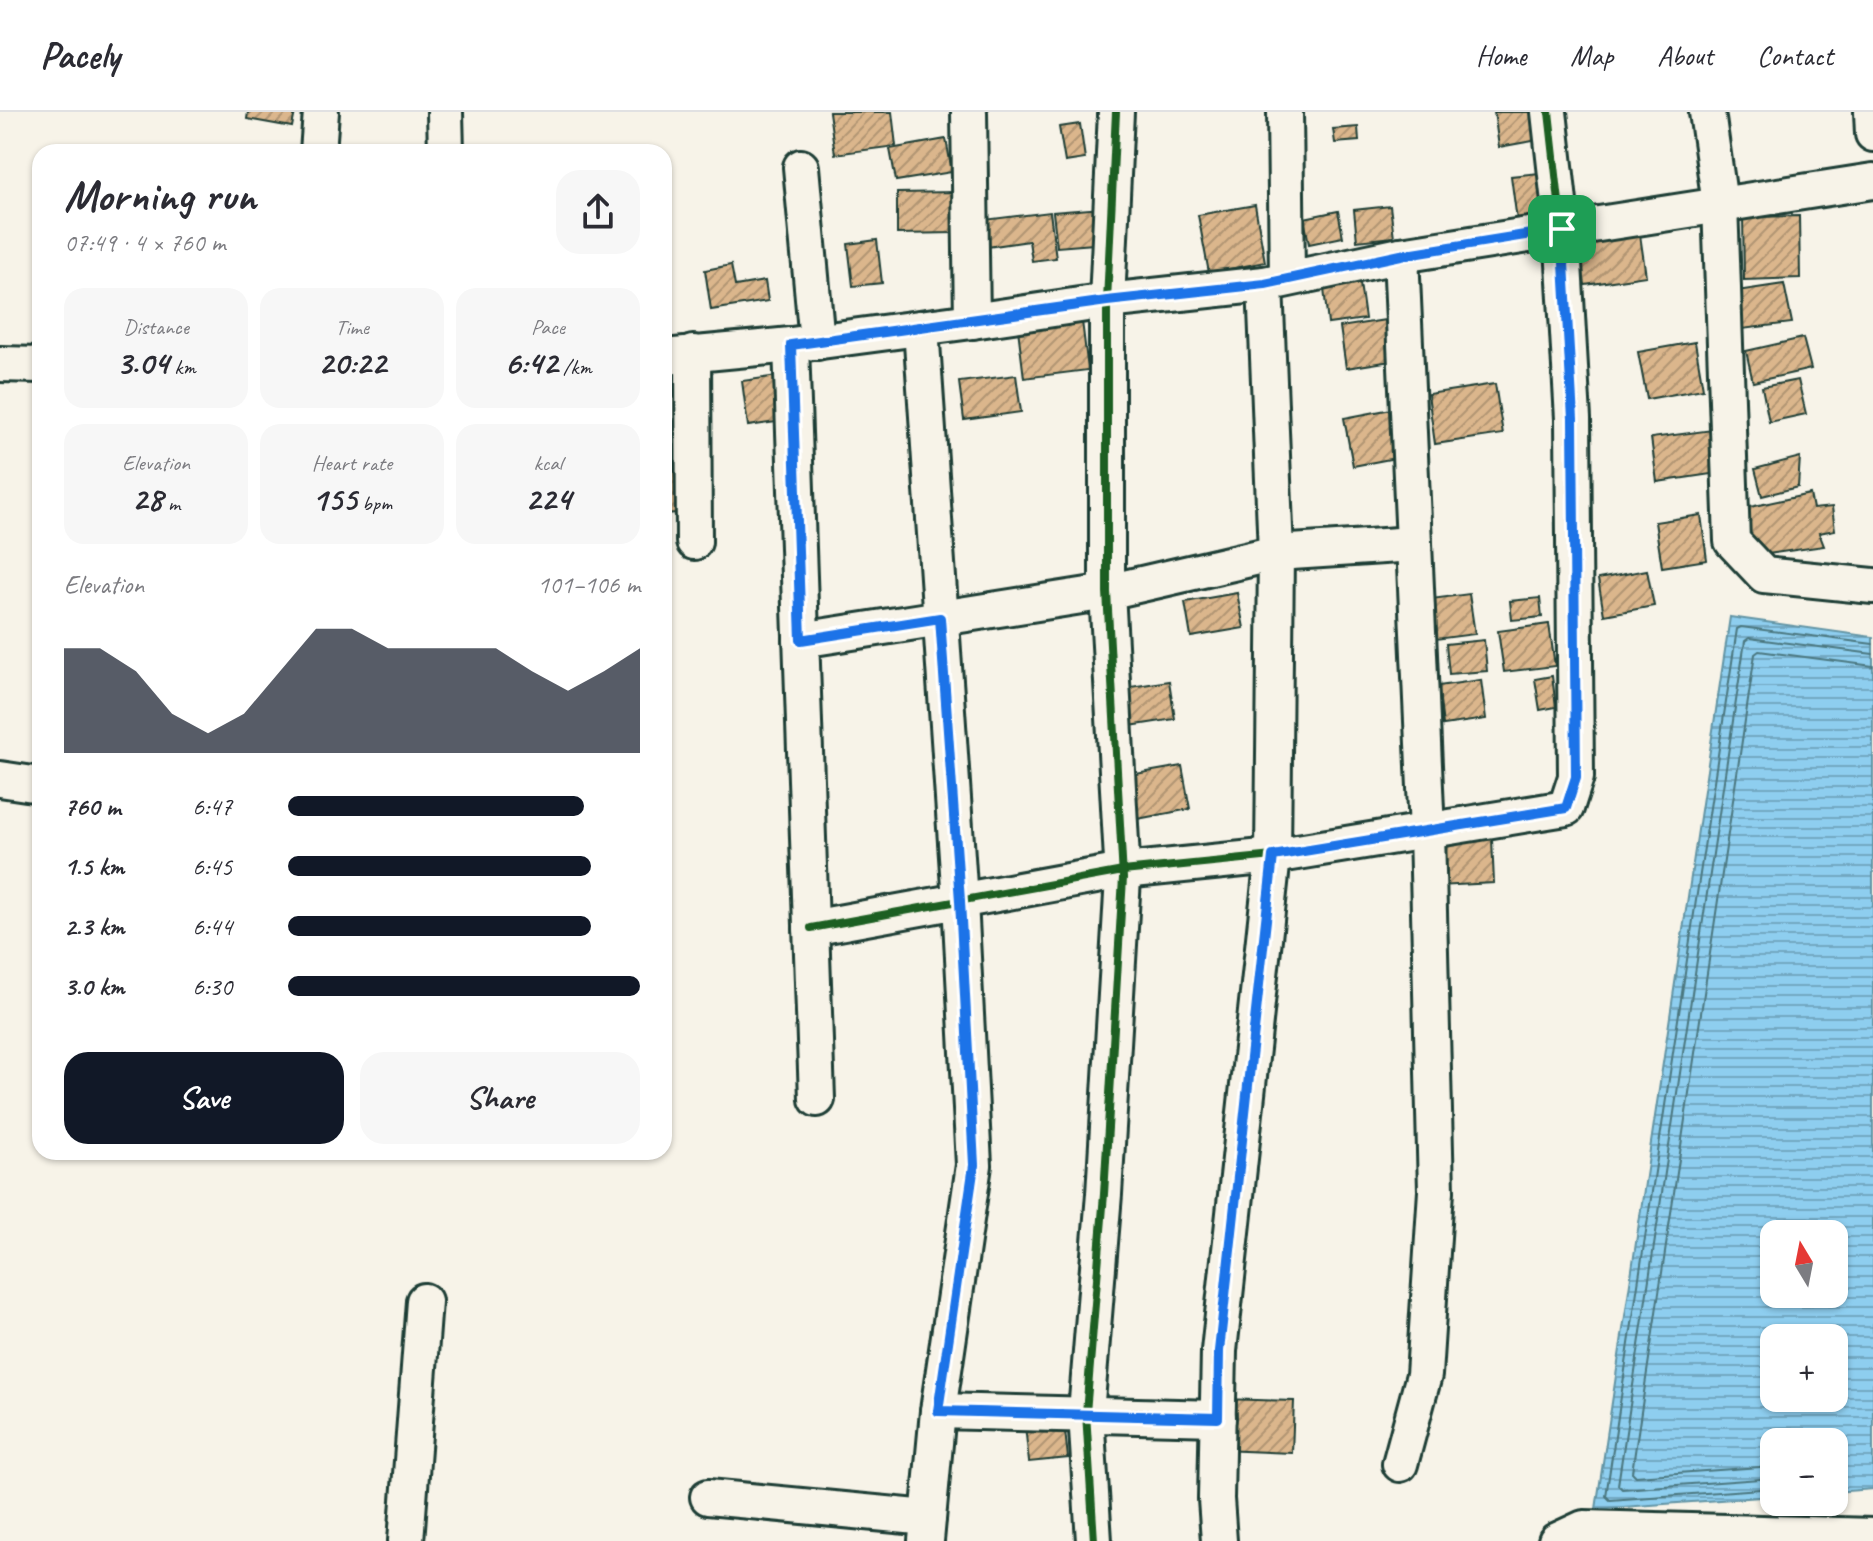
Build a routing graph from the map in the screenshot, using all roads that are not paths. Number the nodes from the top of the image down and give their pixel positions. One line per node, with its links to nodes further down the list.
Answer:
1 (321, 112): 10 (street)
2 (445, 112): 11 (street)
3 (969, 112): 19 (street)
4 (1116, 112): 18 (street)
5 (1285, 112): 17 (street)
6 (1549, 112): 15 (street)
7 (1707, 112): 14 (street)
8 (1872, 112): 9 (street)
9 (1873, 134)
10 (319, 144)
11 (446, 144)
12 (801, 167): 21 (street)
13 (1873, 181): 14 (street)
14 (1720, 204): 15 (street); 28 (street)
15 (1562, 229): 16 (street); 34 (street)
16 (1401, 255): 17 (street); 26 (street)
17 (1276, 281): 18 (street); 27 (street)
18 (1107, 301): 19 (street); 29 (street)
19 (972, 321): 20 (street)
20 (921, 328): 21 (street); 30 (street)
21 (804, 344): 22 (street); 31 (street)
22 (679, 355): 25 (street)
23 (0, 364): 24 (street)
24 (32, 365)
25 (694, 542)
26 (1414, 544): 27 (street); 34 (street)
27 (1276, 553): 29 (street); 35 (street)
28 (1873, 586)
29 (1107, 592): 30 (street); 36 (street)
30 (940, 618): 31 (street); 37 (street)
31 (801, 640): 38 (street)
32 (0, 779): 33 (street)
33 (32, 784)
34 (1427, 832): 35 (street); 44 (street)
35 (1273, 856): 36 (street); 43 (street)
36 (1123, 871): 37 (street); 42 (street)
37 (960, 901): 38 (street); 41 (street)
38 (811, 928): 39 (street)
39 (817, 1099)
40 (424, 1301): 49 (street)
41 (938, 1411): 42 (street); 46 (street)
42 (1086, 1413): 43 (street); 50 (street)
43 (1218, 1418): 51 (street)
44 (1400, 1464)
45 (708, 1497): 46 (street)
46 (927, 1530)
47 (1690, 1536): 48 (street); 52 (street)
48 (1873, 1536)
49 (406, 1541)
50 (1094, 1541)
51 (1219, 1541)
52 (1556, 1541)

